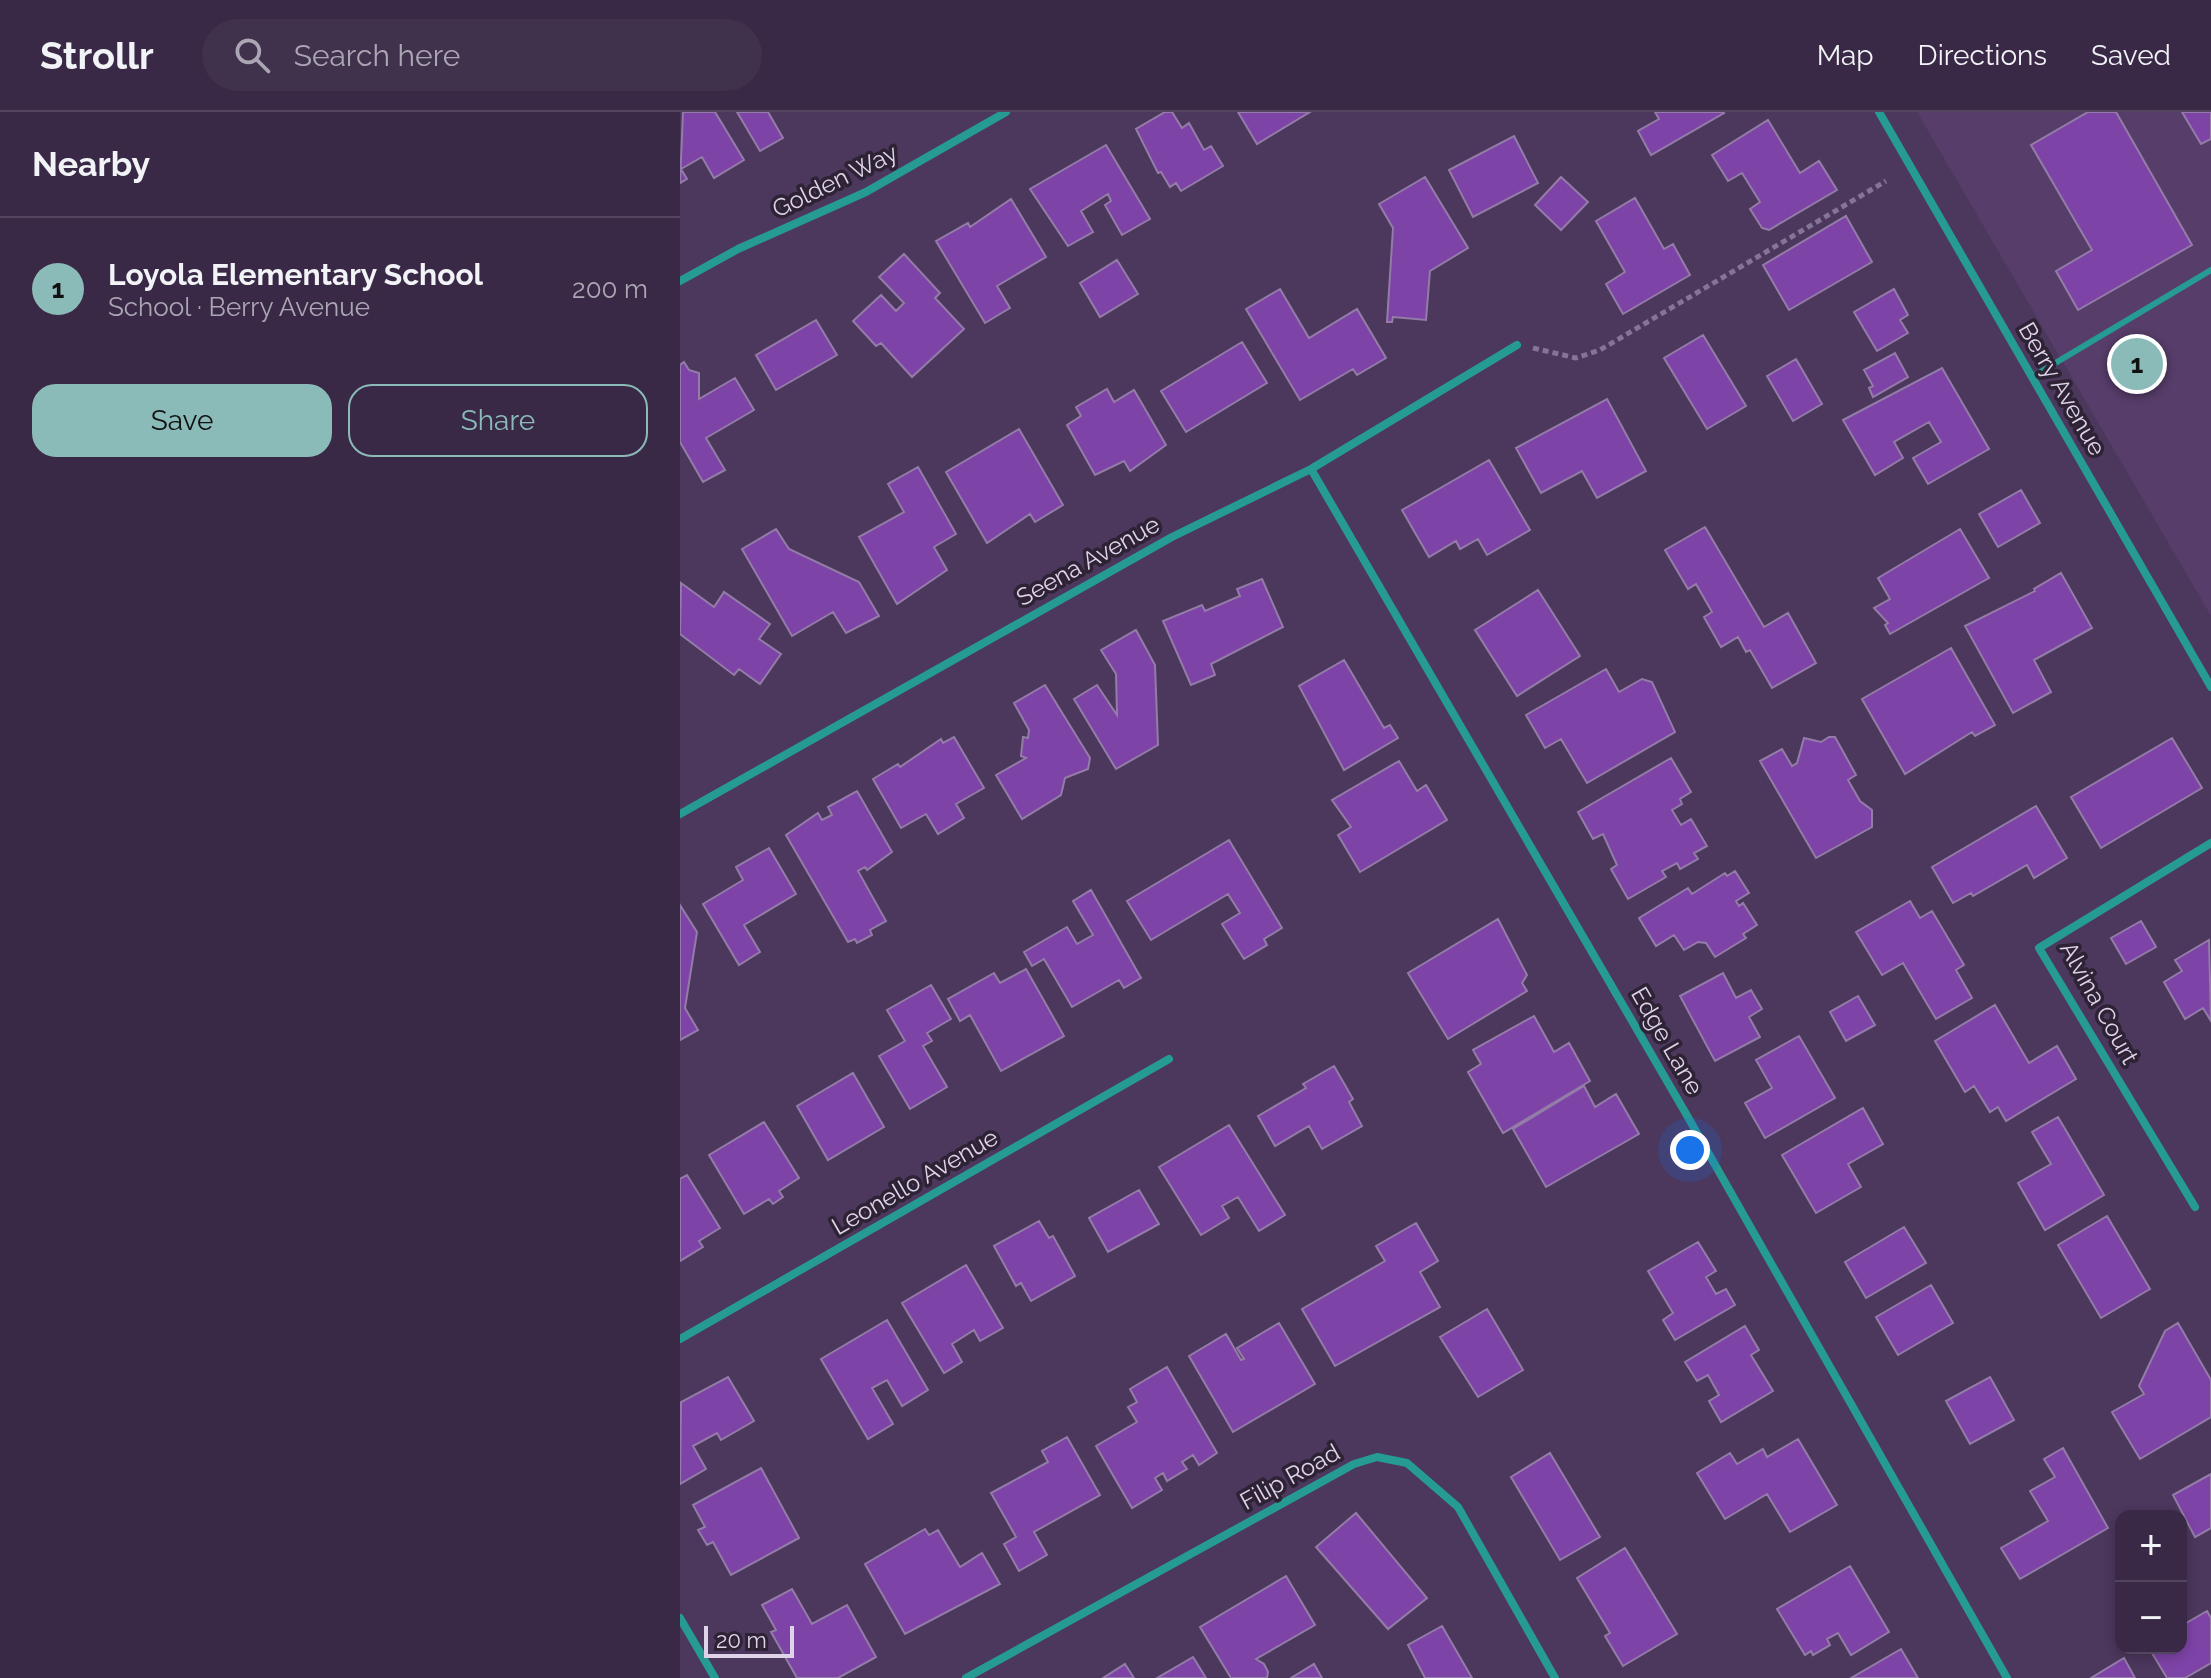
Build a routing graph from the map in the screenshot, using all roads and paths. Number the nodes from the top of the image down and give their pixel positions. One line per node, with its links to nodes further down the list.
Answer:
1 (1006, 112): 5 (street, Golden Way)
2 (1879, 112): 7 (street, Berry Avenue)
3 (1886, 181): 6 (path)
4 (2211, 270): 7 (lane)
5 (680, 281)
6 (1517, 345): 8 (street, Seena Avenue)
7 (2032, 377): 9 (street, Berry Avenue)
8 (1311, 469): 10 (street, Seena Avenue); 19 (street, Edge Lane)
9 (2211, 686)
10 (680, 814)
11 (2211, 843): 13 (street, Alvina Court)
12 (1169, 1059): 14 (street, Leonello Avenue)
13 (2195, 1207)
14 (680, 1339)
15 (680, 1618): 16 (street)
16 (715, 1678)
17 (966, 1678): 18 (street, Filip Road)
18 (1555, 1678)
19 (2007, 1678)

